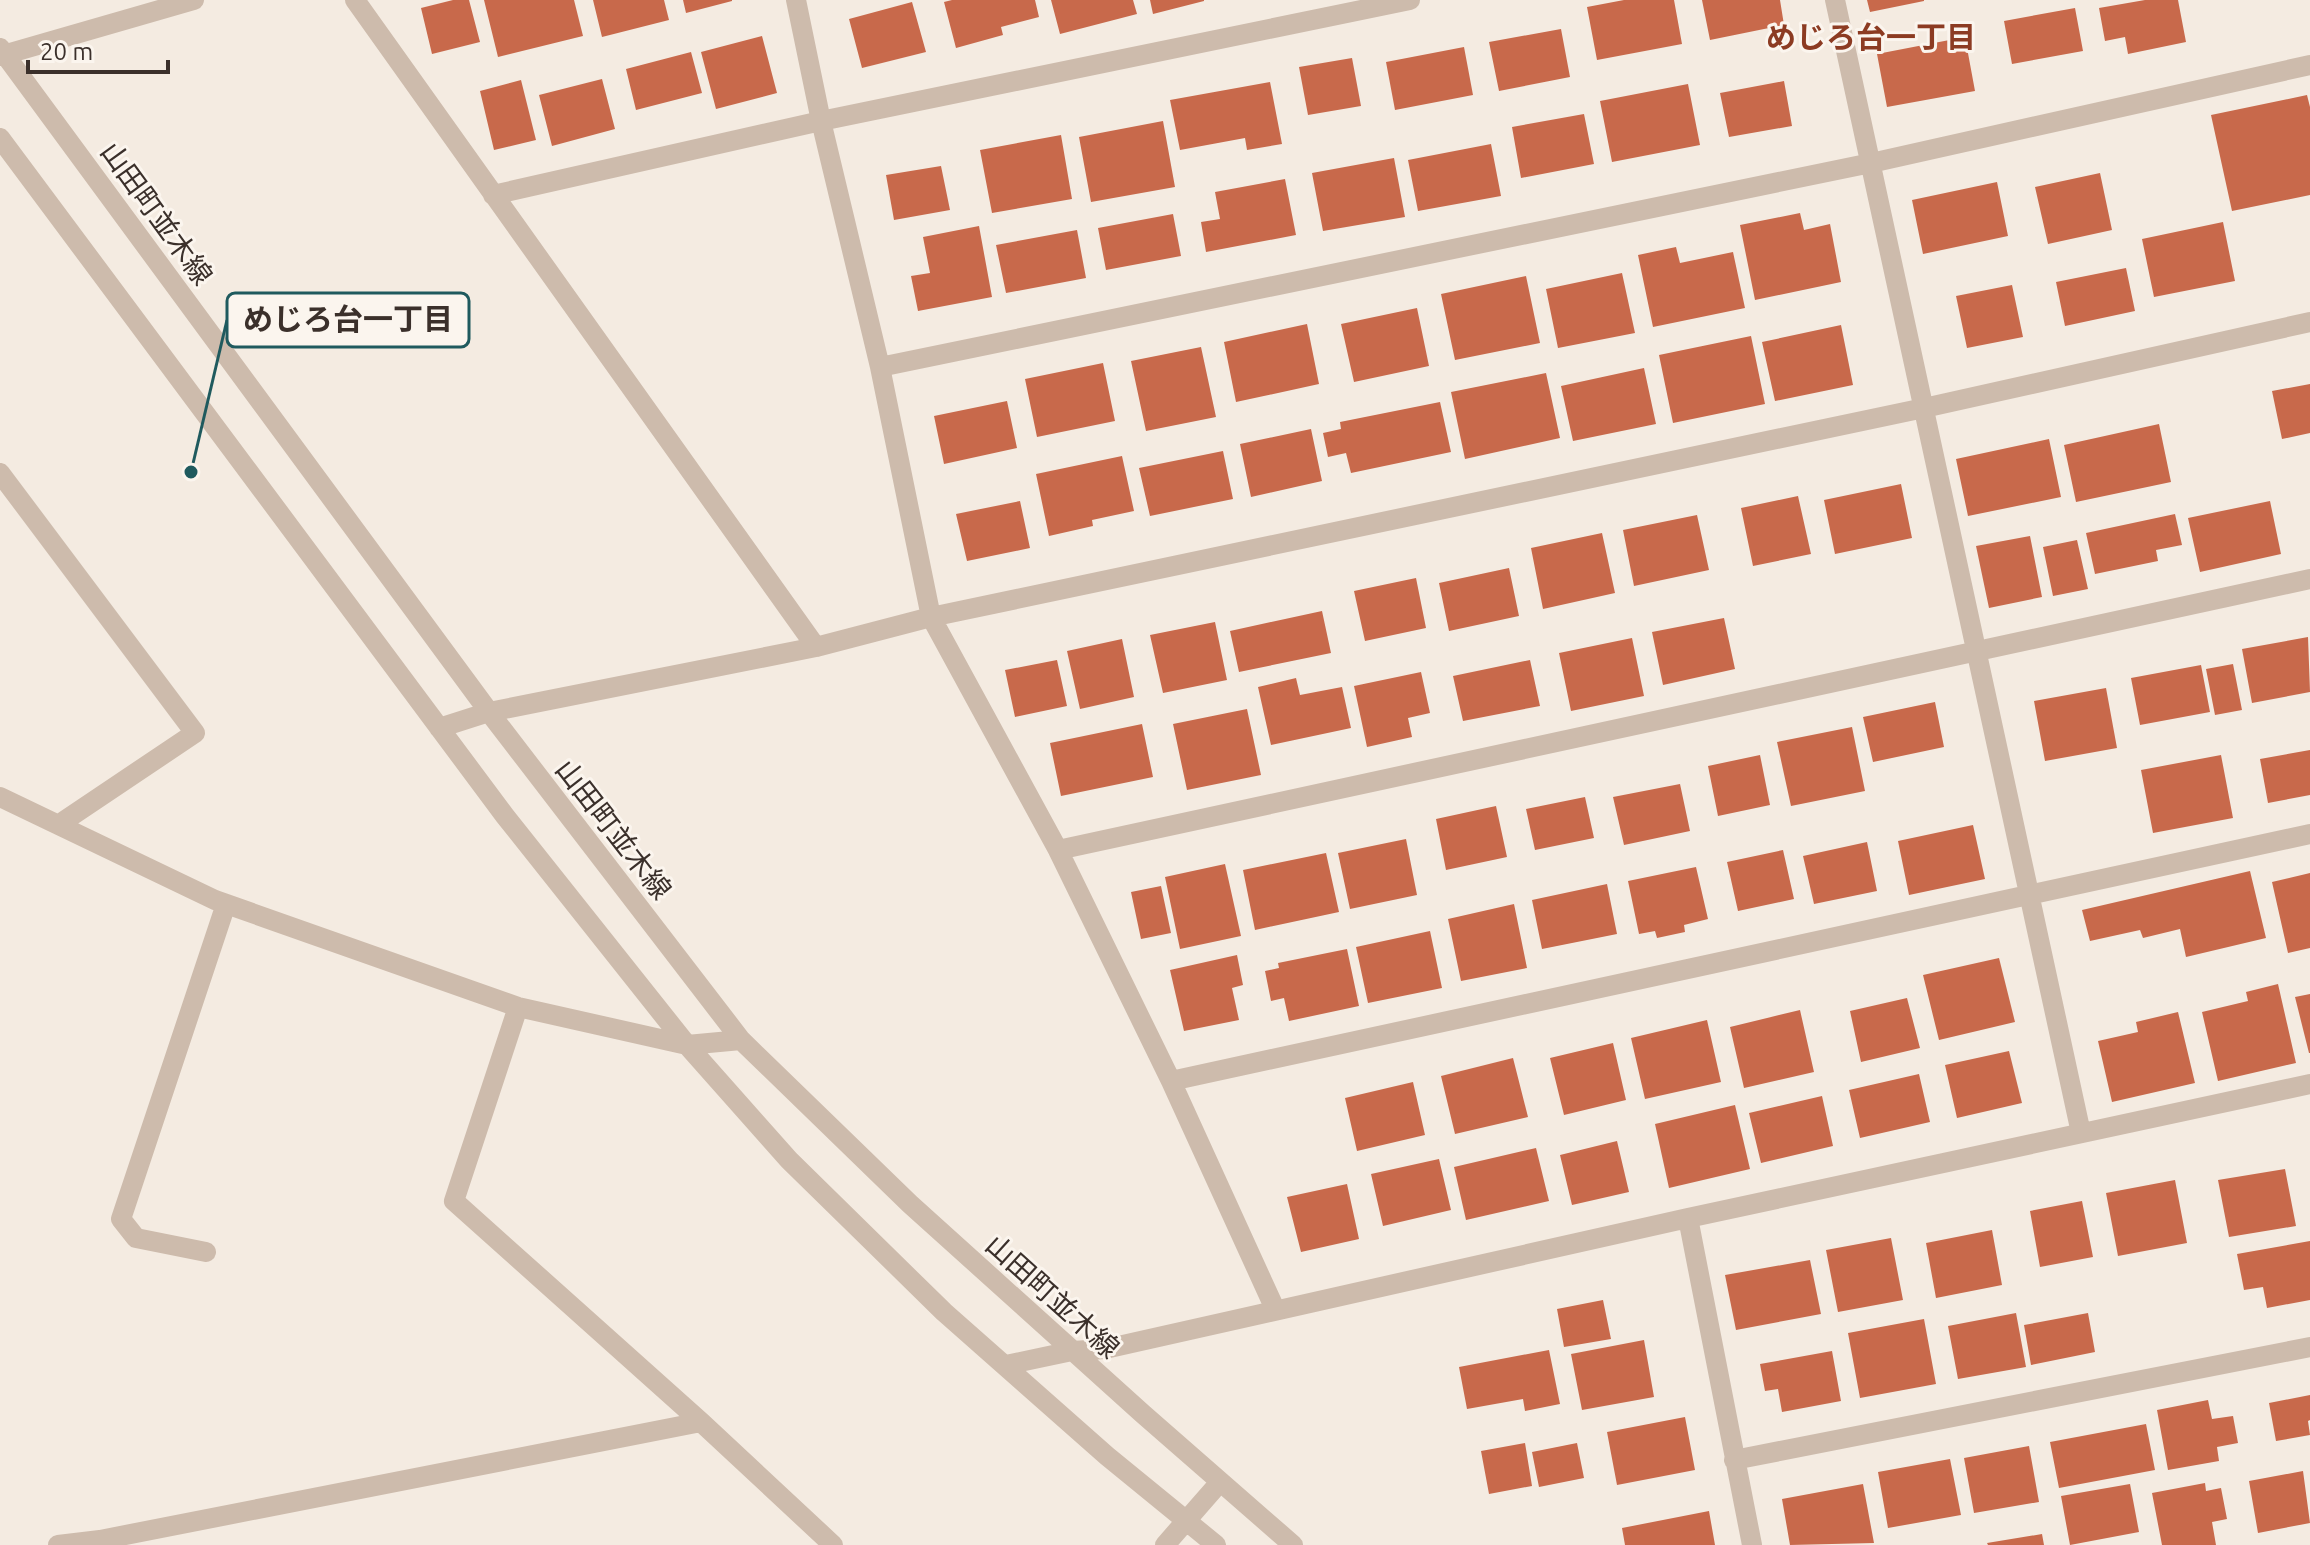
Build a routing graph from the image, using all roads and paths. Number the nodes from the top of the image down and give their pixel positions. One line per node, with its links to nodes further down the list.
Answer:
1 (194, 0): 6 (street)
2 (355, 0): 11 (street)
3 (796, 0): 8 (street)
4 (1410, 0): 8 (street)
5 (1835, 0): 10 (street)
6 (2, 53): 20 (street, 山田町並木線)
7 (2310, 65): 10 (street)
8 (821, 121): 11 (street); 13 (street)
9 (0, 138): 21 (street)
10 (1871, 163): 13 (street); 14 (street)
11 (493, 195): 18 (street)
12 (2310, 322): 14 (street)
13 (880, 367): 17 (street)
14 (1924, 408): 17 (street); 19 (street)
15 (1, 475): 23 (street)
16 (2310, 579): 19 (street)
17 (931, 617): 18 (street); 25 (street)
18 (816, 647): 20 (street)
19 (1977, 651): 25 (street); 26 (street)
20 (489, 712): 21 (street); 29 (street, 山田町並木線)
21 (439, 728): 30 (street)
22 (0, 797): 23 (street)
23 (58, 825): 27 (street)
24 (2310, 834): 26 (street)
25 (1058, 850): 31 (street)
26 (2030, 894): 31 (street); 33 (street)
27 (226, 904): 28 (street); 35 (street)
28 (518, 1007): 30 (street); 40 (street)
29 (741, 1040): 30 (street); 38 (street, 山田町並木線)
30 (687, 1045): 39 (street)
31 (1171, 1081): 36 (street)
32 (2310, 1084): 33 (street)
33 (2081, 1133): 34 (street)
34 (1688, 1218): 36 (street); 41 (street)
35 (206, 1252)
36 (1275, 1309): 38 (street)
37 (2310, 1347): 41 (street)
38 (1072, 1351): 39 (street); 42 (street, 山田町並木線)
39 (1006, 1365): 43 (street)
40 (701, 1422): 44 (street); 46 (street)
41 (1734, 1460): 50 (street)
42 (1220, 1482): 43 (street); 49 (street, 山田町並木線)
43 (1186, 1521): 47 (street); 48 (street)
44 (100, 1542): 45 (street)
45 (58, 1545)
46 (833, 1545)
47 (1165, 1545)
48 (1216, 1545)
49 (1293, 1545)
50 (1752, 1545)

